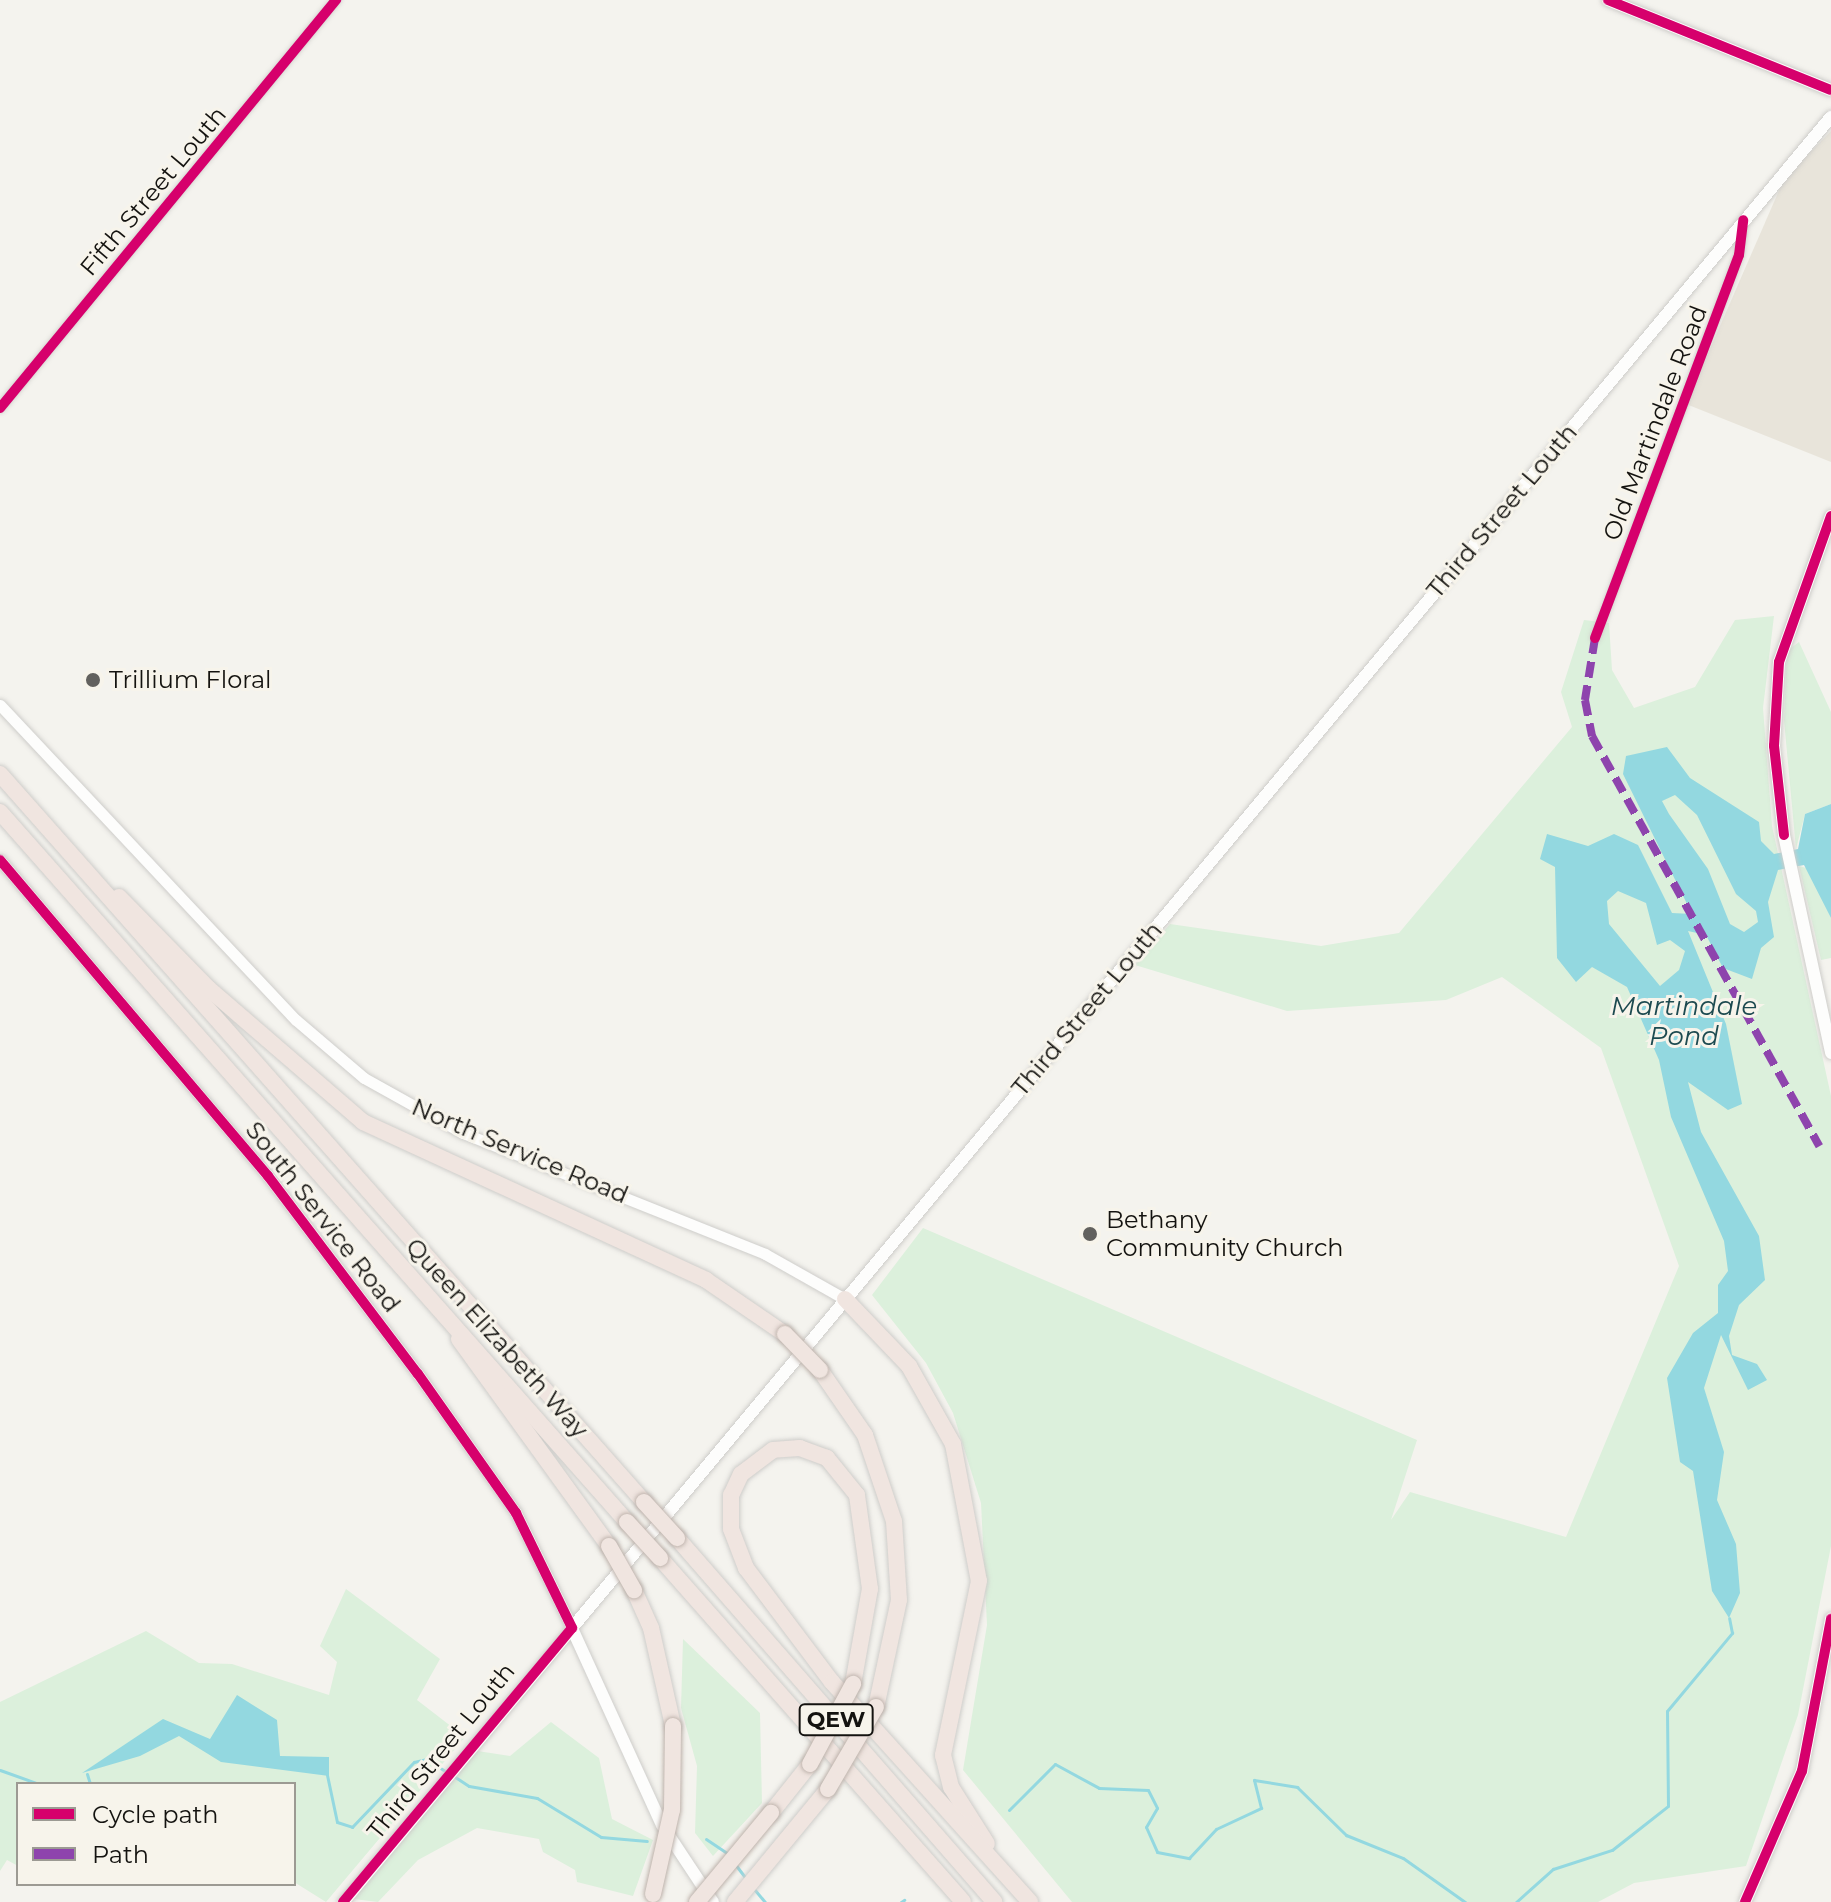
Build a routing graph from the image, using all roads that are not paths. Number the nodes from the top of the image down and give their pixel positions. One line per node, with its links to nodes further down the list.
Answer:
1 (336, 0): 6 (street, Fifth Street Louth)
2 (1608, 0): 3 (main road)
3 (1831, 90)
4 (1831, 117): 5 (main road, Third Street Louth)
5 (1743, 220): 8 (street, Old Martindale Road); 15 (main road, Third Street Louth)
6 (0, 408)
7 (1831, 516): 14 (main road)
8 (1595, 638)
9 (0, 705): 15 (street, North Service Road)
10 (0, 774): 11 (highway, Queen Elizabeth Way / QEW)
11 (12, 788): 23 (highway, bridge); 25 (highway, Queen Elizabeth Way / QEW, bridge)
12 (0, 812): 16 (highway, Queen Elizabeth Way / QEW)
13 (0, 860): 18 (street, South Service Road)
14 (1831, 1053)
15 (845, 1299): 18 (main road, Third Street Louth); 26 (highway)
16 (452, 1322): 19 (highway, bridge); 24 (highway, Queen Elizabeth Way / QEW, bridge)
17 (1831, 1619): 27 (main road)
18 (572, 1628): 20 (street, Third Street Louth); 22 (main road, South Service Road)
19 (651, 1898)
20 (343, 1902)
21 (697, 1902): 26 (highway, bridge)
22 (713, 1902)
23 (735, 1902)
24 (963, 1902)
25 (995, 1902)
26 (1031, 1902)
27 (1745, 1902)

